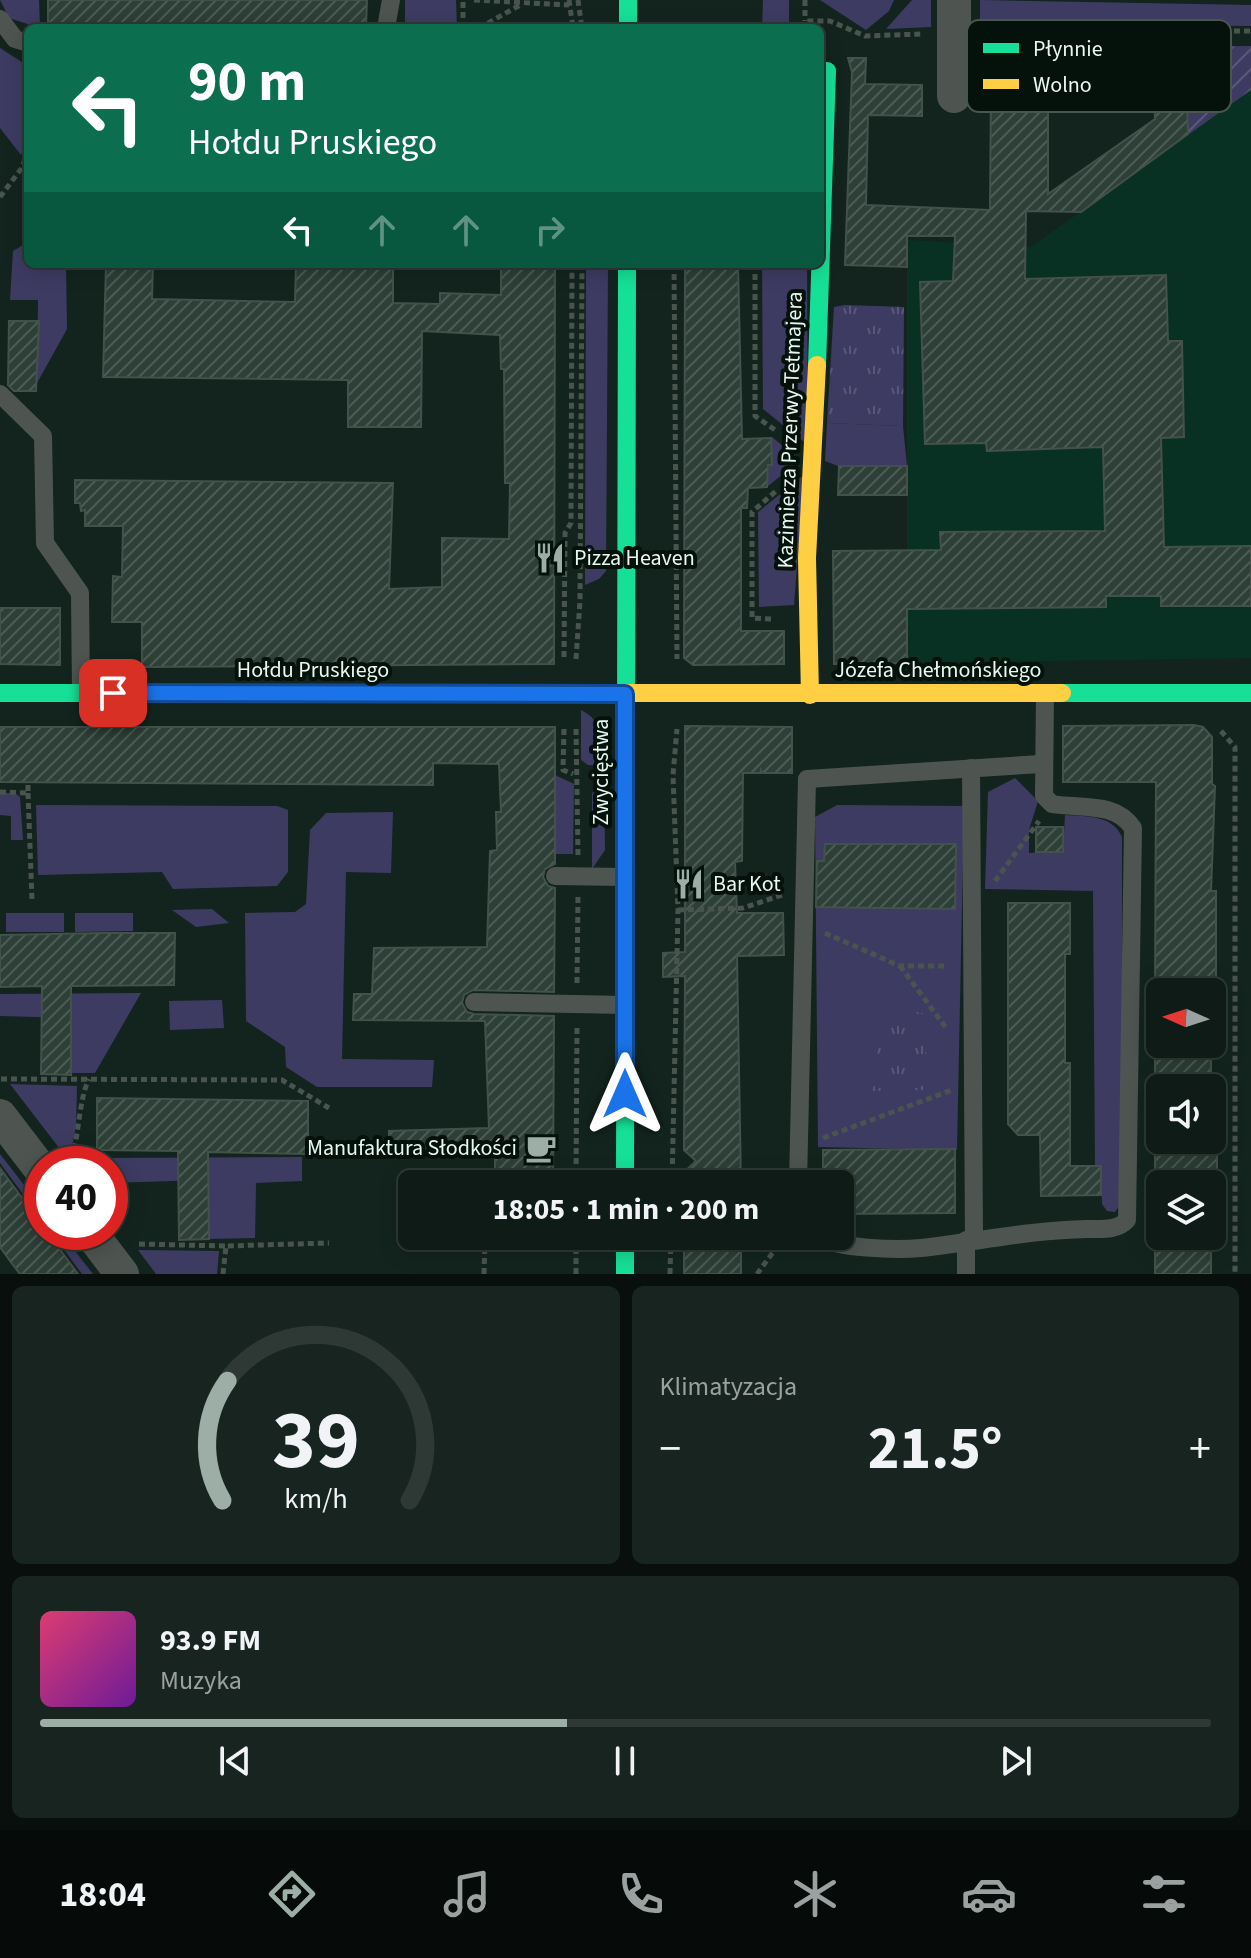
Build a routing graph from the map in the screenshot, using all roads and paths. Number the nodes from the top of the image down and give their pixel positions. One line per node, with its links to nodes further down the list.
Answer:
1 (391, 0): 12 (lane)
2 (463, 0): 13 (path)
3 (474, 0): 8 (path)
4 (578, 0): 16 (path)
5 (628, 0): 17 (street)
6 (805, 0): 18 (path)
7 (569, 3): 8 (path); 15 (path)
8 (523, 4): 14 (path)
9 (953, 16): 11 (path); 19 (path); 24 (street)
10 (0, 19): 22 (lane)
11 (1032, 20)
12 (387, 24)
13 (463, 24)
14 (486, 24)
15 (572, 24)
16 (581, 24)
17 (628, 24)
18 (804, 24)
19 (810, 24)
20 (1231, 30): 21 (path)
21 (1251, 31)
22 (24, 42)
23 (827, 71): 25 (street, Kazimierza Przerwy-Tetmajera)
24 (954, 96)
25 (824, 160)
26 (24, 162): 27 (path)
27 (0, 197)
28 (572, 268): 36 (path)
29 (582, 268): 38 (path)
30 (627, 268): 44 (street, Zwycięstwa)
31 (755, 268): 34 (path)
32 (820, 268): 34 (street, Kazimierza Przerwy-Tetmajera)
33 (0, 394): 42 (lane)
34 (814, 458): 35 (street, Kazimierza Przerwy-Tetmajera); 35 (path)
35 (808, 620): 46 (street, Kazimierza Przerwy-Tetmajera)
36 (564, 634): 37 (path); 39 (path)
37 (573, 634)
38 (576, 665)
39 (564, 672)
40 (1207, 692): 43 (street, Józefa Chełmońskiego); 45 (street, Józefa Chełmońskiego); 100 (path)
41 (0, 693): 42 (street, Hołdu Pruskiego)
42 (81, 693): 44 (street, Hołdu Pruskiego)
43 (1251, 693)
44 (625, 694): 46 (street, Józefa Chełmońskiego); 58 (street, Zwycięstwa)
45 (1045, 694): 46 (street, Józefa Chełmońskiego); 49 (lane)
46 (810, 695)
47 (564, 722): 51 (path)
48 (576, 725): 56 (path)
49 (1041, 764): 50 (lane); 55 (lane)
50 (971, 768): 60 (lane); 63 (lane)
51 (573, 774)
52 (28, 781): 54 (path)
53 (0, 792): 54 (path)
54 (28, 793): 61 (path)
55 (1052, 804): 63 (path); 83 (lane)
56 (578, 871)
57 (555, 876): 58 (lane)
58 (625, 877): 69 (street, Zwycięstwa)
59 (578, 882): 67 (path)
60 (803, 888): 62 (path); 64 (lane)
61 (32, 900)
62 (678, 910)
63 (972, 913): 66 (lane)
64 (802, 923): 65 (path); 79 (lane)
65 (900, 966): 66 (path); 71 (path)
66 (972, 967): 71 (lane)
67 (577, 996)
68 (474, 1002): 69 (lane)
69 (625, 1005): 81 (street, Zwycięstwa)
70 (577, 1012): 80 (path)
71 (973, 1063): 74 (lane)
72 (1, 1079): 73 (path)
73 (89, 1079): 75 (path); 77 (path)
74 (973, 1082): 79 (path); 83 (lane)
75 (329, 1108)
76 (0, 1116): 78 (street)
77 (75, 1146)
78 (24, 1147)
79 (800, 1147): 82 (lane)
80 (576, 1170)
81 (625, 1170)
82 (799, 1170)
83 (970, 1239): 85 (lane); 99 (lane)
84 (329, 1243): 86 (path)
85 (854, 1245)
86 (226, 1246): 92 (path); 93 (path)
87 (485, 1250): 94 (path)
88 (576, 1250): 95 (path)
89 (625, 1250): 96 (street)
90 (671, 1250): 97 (path)
91 (775, 1250): 98 (path)
92 (123, 1259)
93 (223, 1274)
94 (484, 1274)
95 (576, 1274)
96 (625, 1274)
97 (670, 1274)
98 (757, 1274)
99 (966, 1274)
100 (1235, 1274)

